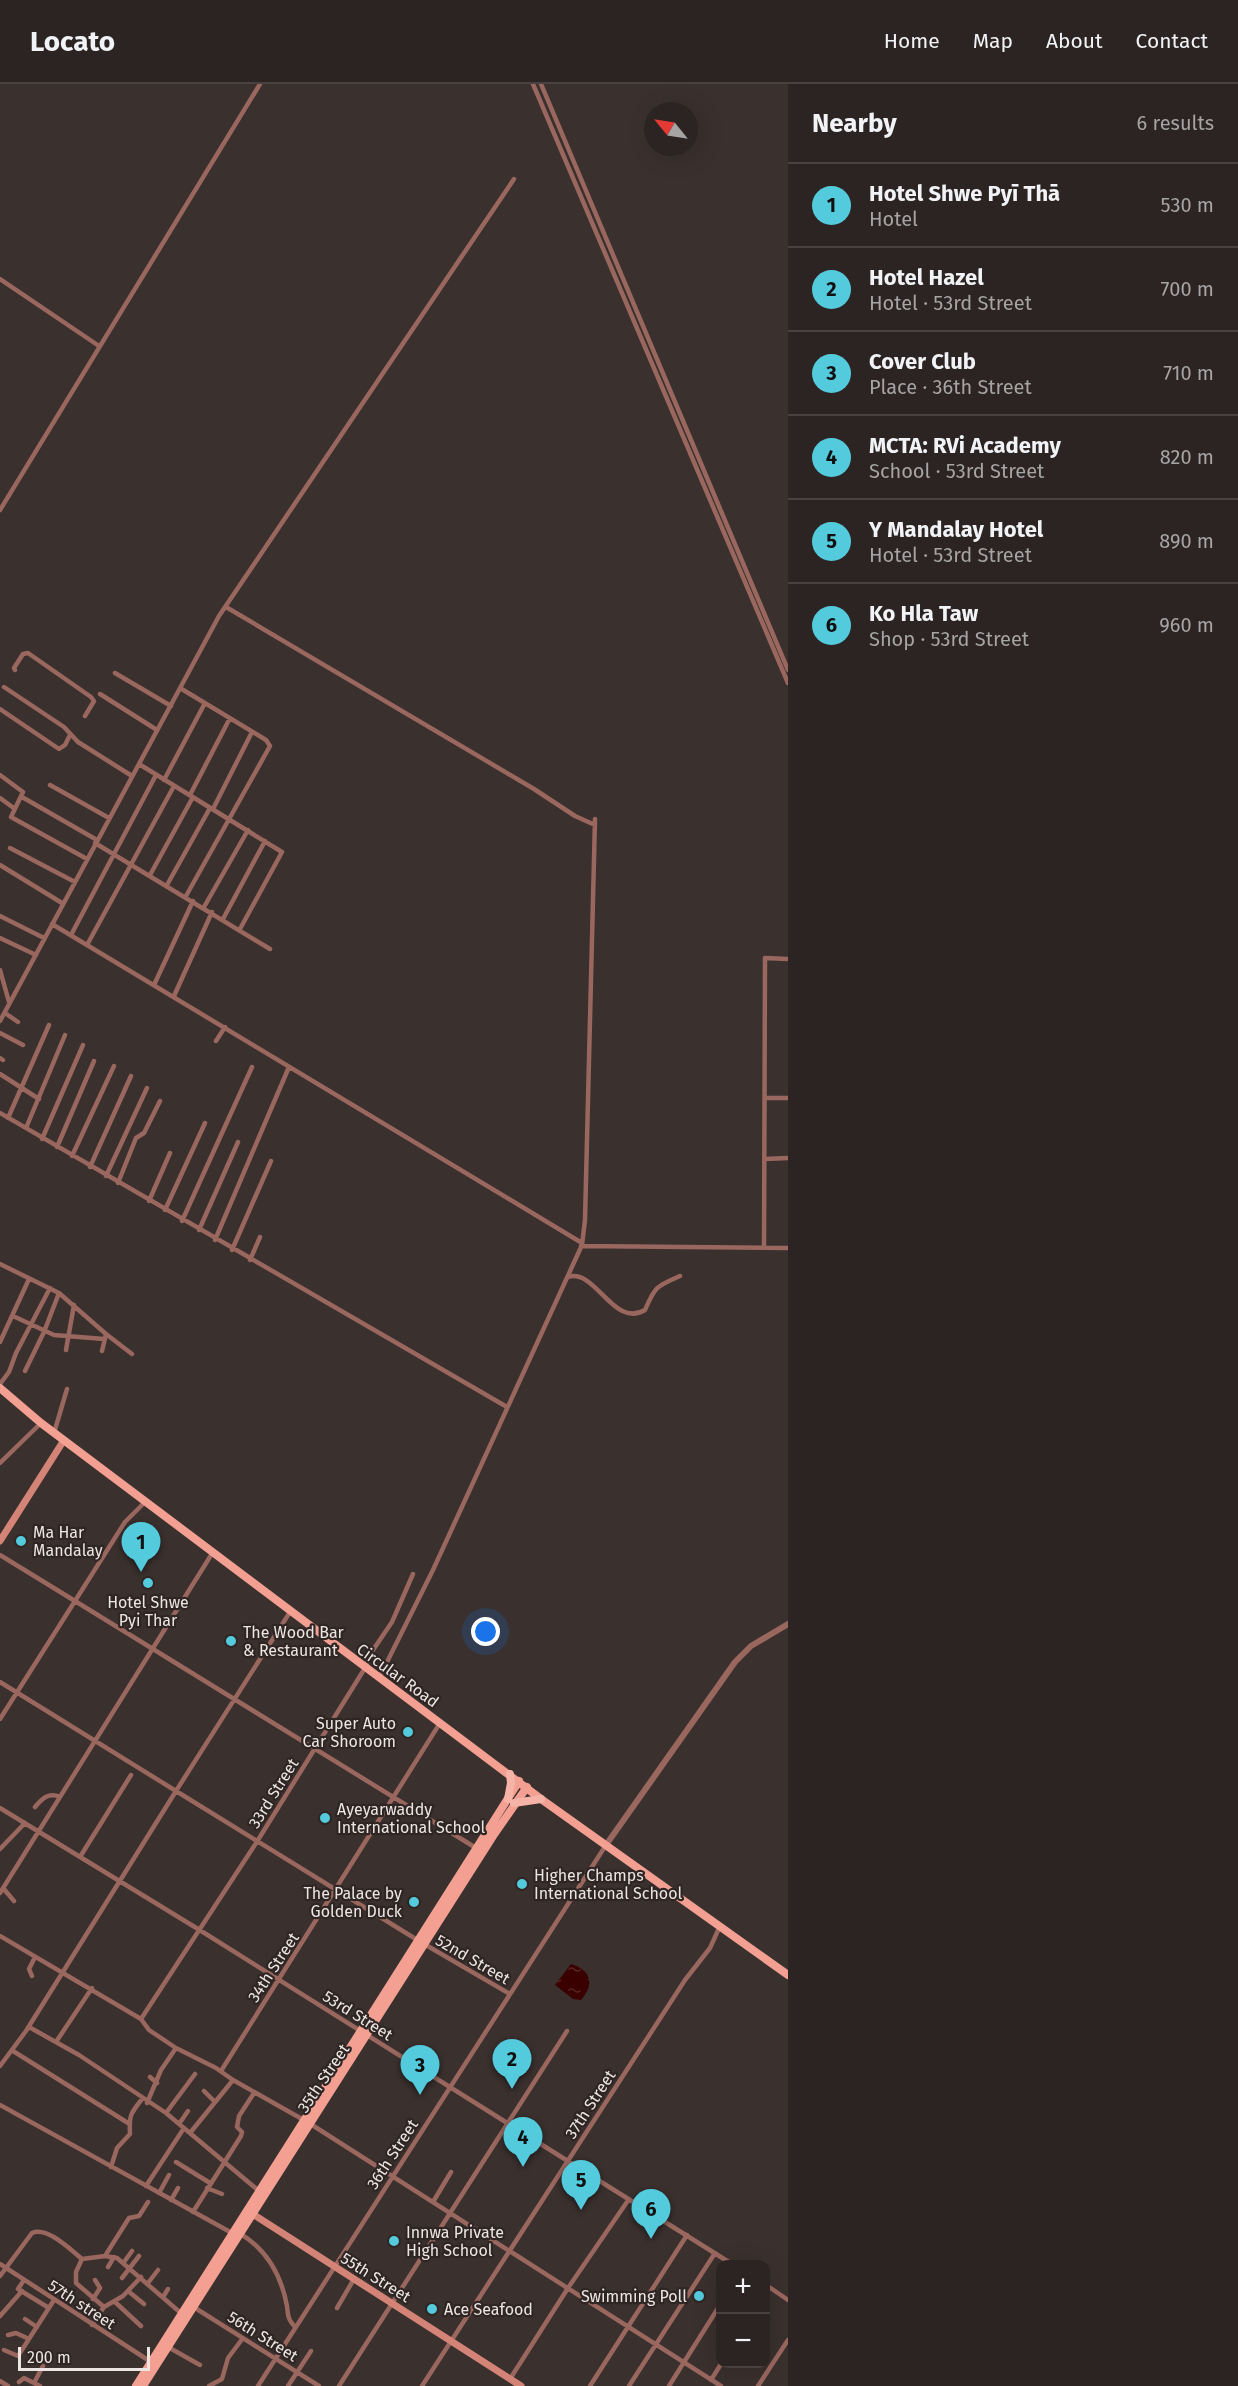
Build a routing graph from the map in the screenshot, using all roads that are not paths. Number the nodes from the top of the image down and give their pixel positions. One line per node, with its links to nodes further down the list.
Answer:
1 (260, 84): 6 (street)
2 (533, 84): 12 (street)
3 (541, 84): 10 (street)
4 (514, 180): 8 (street)
5 (0, 279): 6 (street)
6 (99, 346): 7 (street)
7 (0, 510)
8 (226, 607): 14 (street); 39 (street)
9 (15, 670): 19 (street)
10 (788, 670)
11 (115, 673): 17 (street)
12 (788, 683)
13 (4, 687): 23 (street)
14 (180, 688): 16 (street); 17 (street)
15 (100, 694): 21 (street)
16 (205, 703): 20 (street); 28 (street)
17 (171, 706): 21 (street)
18 (0, 709): 23 (street)
19 (85, 716)
20 (230, 718): 22 (street); 31 (street)
21 (158, 730): 24 (street)
22 (252, 732): 35 (street); 37 (street)
23 (70, 735): 27 (street)
24 (139, 764): 25 (street); 27 (street)
25 (156, 775): 28 (street); 44 (street)
26 (0, 776): 32 (street)
27 (132, 776): 36 (street)
28 (164, 780): 30 (street)
29 (50, 785): 36 (street)
30 (174, 786): 31 (street); 47 (street)
31 (192, 796): 35 (street); 48 (street)
32 (22, 797): 34 (street); 41 (street)
33 (0, 798): 34 (street)
34 (15, 809): 45 (street)
35 (212, 809): 37 (street); 50 (street)
36 (109, 818): 41 (street)
37 (230, 819): 40 (street); 51 (street)
38 (595, 819): 39 (street)
39 (595, 825): 114 (street)
40 (248, 830): 42 (street); 54 (street)
41 (96, 841): 44 (street); 45 (street)
42 (265, 841): 57 (street); 59 (street)
43 (10, 848): 49 (street)
44 (114, 854): 47 (street); 60 (street)
45 (87, 859): 49 (street)
46 (0, 865): 53 (street)
47 (131, 865): 48 (street); 63 (street)
48 (150, 875): 50 (street)
49 (75, 882): 53 (street)
50 (167, 885): 51 (street)
51 (186, 896): 52 (street)
52 (193, 900): 54 (street); 68 (street)
53 (62, 903): 58 (street)
54 (204, 907): 55 (street)
55 (212, 912): 57 (street); 69 (street)
56 (0, 916): 62 (street)
57 (223, 919): 59 (street)
58 (52, 924): 60 (street); 62 (street)
59 (240, 929): 64 (street)
60 (71, 935): 63 (street)
61 (0, 938): 65 (street)
62 (44, 938): 65 (street)
63 (87, 945): 68 (street)
64 (270, 949)
65 (36, 955): 70 (street)
66 (788, 959): 89 (street)
67 (0, 970): 70 (street)
68 (154, 984): 69 (street)
69 (174, 996): 75 (street)
70 (9, 1003): 71 (street)
71 (4, 1013): 72 (street); 73 (street)
72 (0, 1021)
73 (18, 1022)
74 (49, 1026): 87 (street)
75 (225, 1027): 78 (street); 83 (street)
76 (0, 1033): 79 (street)
77 (66, 1035): 91 (street)
78 (216, 1041)
79 (23, 1045)
80 (83, 1045): 97 (street)
81 (94, 1061): 99 (street)
82 (114, 1066): 101 (street)
83 (289, 1067): 113 (street); 114 (street)
84 (252, 1068): 110 (street)
85 (0, 1074): 87 (street)
86 (131, 1076): 105 (street)
87 (21, 1088): 91 (street); 94 (street)
88 (147, 1088): 106 (street)
89 (765, 1098): 90 (street); 103 (street)
90 (788, 1098)
91 (39, 1099): 96 (street)
92 (160, 1101): 107 (street)
93 (0, 1113): 94 (street)
94 (8, 1118): 96 (street)
95 (204, 1123): 109 (street)
96 (26, 1128): 97 (street)
97 (42, 1138): 99 (street)
98 (238, 1142): 111 (street)
99 (57, 1147): 101 (street)
100 (170, 1153): 108 (street)
101 (72, 1156): 105 (street)
102 (788, 1158): 103 (street)
103 (765, 1159): 115 (street)
104 (271, 1161): 117 (street)
105 (90, 1167): 106 (street)
106 (106, 1176): 107 (street)
107 (118, 1183): 108 (street)
108 (149, 1201): 109 (street)
109 (165, 1210): 110 (street)
110 (182, 1221): 111 (street)
111 (199, 1230): 113 (street)
112 (260, 1238): 118 (street)
113 (215, 1240): 117 (street)
114 (582, 1245): 115 (street); 121 (street)
115 (764, 1248): 116 (street)
116 (788, 1248)
117 (232, 1250): 118 (street)
118 (250, 1260): 138 (street)
119 (0, 1264): 122 (street)
120 (680, 1276): 121 (street)
121 (568, 1277): 138 (street)
122 (30, 1279): 123 (street); 126 (street)
123 (50, 1288): 124 (street); 127 (street)
124 (59, 1293): 125 (street); 128 (street)
125 (74, 1305): 129 (street); 130 (street)
126 (13, 1316): 127 (street); 131 (street)
127 (31, 1325): 128 (street); 136 (street)
128 (44, 1332): 130 (street); 135 (street)
129 (105, 1336): 130 (street); 133 (street); 134 (street)
130 (69, 1337): 132 (street)
131 (0, 1342)
132 (66, 1350)
133 (102, 1351)
134 (132, 1354)
135 (26, 1371)
136 (0, 1386): 139 (main road, Circular Road)
137 (67, 1389): 140 (street)
138 (507, 1407): 153 (street)
139 (41, 1423): 140 (main road, Circular Road); 142 (street)
140 (54, 1433): 141 (main road, Circular Road)
141 (64, 1440): 143 (main road, Circular Road); 144 (main road)
142 (0, 1463)
143 (145, 1502): 145 (main road, Circular Road); 148 (street)
144 (0, 1541)
145 (213, 1552): 149 (main road, Circular Road); 151 (street)
146 (0, 1555): 148 (street)
147 (413, 1574): 152 (street, 33rd Street)
148 (75, 1601): 151 (street); 155 (street)
149 (290, 1612): 152 (main road, Circular Road); 156 (street)
150 (788, 1624): 176 (street)
151 (152, 1650): 156 (street); 159 (street)
152 (365, 1668): 153 (main road, Circular Road); 160 (street, 33rd Street)
153 (379, 1678): 158 (main road, Circular Road)
154 (0, 1682): 155 (street, 52nd Street)
155 (17, 1692): 157 (street); 159 (street, 52nd Street)
156 (234, 1701): 160 (street); 165 (street)
157 (0, 1719)
158 (440, 1723): 161 (main road, Circular Road); 167 (street, 34th Street)
159 (96, 1739): 165 (street, 52nd Street); 166 (street)
160 (314, 1750): 167 (street); 175 (street, 33rd Street)
161 (510, 1774): 163 (main road, Circular Road); 169 (highway)
162 (131, 1775): 179 (street)
163 (519, 1781): 164 (main road, Circular Road); 169 (main road, 35th Street)
164 (527, 1787): 168 (main road, Circular Road); 169 (main road, 35th Street)
165 (176, 1791): 175 (street, 52nd Street); 180 (street)
166 (60, 1797): 170 (street); 173 (street)
167 (394, 1797): 177 (street); 181 (street, 34th Street)
168 (542, 1799): 169 (highway); 176 (main road, Circular Road)
169 (511, 1801): 174 (main road, 35th Street)
170 (35, 1807)
171 (0, 1808): 172 (street, 53rd Street)
172 (25, 1823): 173 (street, 53rd Street); 178 (street)
173 (38, 1831): 179 (street, 53rd Street); 182 (street)
174 (489, 1834): 177 (main road, 35th Street); 187 (main road, 35th Street)
175 (258, 1840): 181 (street, 52nd Street); 185 (street, 33rd Street)
176 (606, 1845): 184 (main road, Circular Road); 194 (street, 36th Street)
177 (476, 1848): 187 (main road, 35th Street)
178 (0, 1850)
179 (80, 1857): 180 (street, 53rd Street)
180 (119, 1880): 185 (street, 53rd Street); 189 (street)
181 (337, 1889): 187 (street, 52nd Street); 192 (street, 34th Street)
182 (1, 1890): 183 (street)
183 (14, 1901)
184 (720, 1926): 190 (main road, Circular Road); 222 (street, 37th Street)
185 (198, 1929): 192 (street, 53rd Street); 195 (street, 33rd Street)
186 (0, 1936): 188 (street)
187 (421, 1943): 194 (street, 52nd Street); 198 (main road, 35th Street)
188 (35, 1957): 189 (street); 191 (street)
189 (63, 1972): 193 (street); 196 (street)
190 (788, 1975)
191 (32, 1976)
192 (279, 1980): 198 (street, 53rd Street); 203 (street, 34th Street)
193 (92, 1988): 195 (street); 199 (street)
194 (510, 1994): 208 (street, 36th Street)
195 (141, 2019): 200 (street)
196 (29, 2026): 199 (street); 201 (street)
197 (567, 2031): 219 (street)
198 (365, 2033): 208 (street, 53rd Street); 218 (main road, 35th Street)
199 (56, 2042): 211 (street)
200 (176, 2048): 203 (street); 207 (street)
201 (13, 2051): 202 (street); 217 (street)
202 (0, 2063)
203 (221, 2071): 206 (street)
204 (195, 2074): 216 (street)
205 (150, 2077): 207 (street)
206 (233, 2080): 210 (street); 212 (street)
207 (157, 2083): 213 (street)
208 (450, 2086): 219 (street, 53rd Street); 228 (street, 36th Street)
209 (204, 2091): 212 (street)
210 (254, 2093): 218 (street); 224 (street)
211 (142, 2099): 213 (street); 217 (street)
212 (215, 2102): 221 (street)
213 (147, 2103): 216 (street)
214 (0, 2105): 225 (street)
215 (188, 2111): 220 (street)
216 (166, 2113): 220 (street)
217 (128, 2122): 225 (street)
218 (306, 2122): 228 (street); 233 (main road, 35th Street)
219 (508, 2123): 222 (street, 53rd Street); 241 (street)
220 (181, 2126): 221 (street); 229 (street)
221 (190, 2133): 224 (street)
222 (567, 2161): 235 (street, 53rd Street); 245 (street, 37th Street)
223 (176, 2162): 230 (street)
224 (223, 2162): 230 (street); 233 (street)
225 (111, 2167): 229 (street)
226 (451, 2172): 238 (street)
227 (169, 2175): 232 (street)
228 (392, 2176): 238 (street); 254 (street, 36th Street)
229 (146, 2186): 232 (street)
230 (208, 2186): 234 (street); 239 (street)
231 (178, 2188): 236 (street)
232 (159, 2193): 236 (street)
233 (261, 2193): 240 (main road, 35th Street)
234 (222, 2194)
235 (629, 2199): 243 (street, 53rd Street); 266 (street)
236 (171, 2200): 239 (street)
237 (148, 2202): 247 (street)
238 (433, 2202): 241 (street)
239 (193, 2212): 242 (street)
240 (249, 2212): 242 (main road, 35th Street); 254 (main road, 55th Street)
241 (451, 2214): 245 (street); 276 (street)
242 (236, 2233): 278 (main road, 35th Street); 289 (street)
243 (687, 2235): 246 (street, 53rd Street); 290 (street)
244 (132, 2251): 252 (street)
245 (508, 2251): 266 (street); 294 (street, 37th Street)
246 (715, 2253): 251 (street, 53rd Street); 296 (street)
247 (105, 2256): 249 (street); 250 (street)
248 (139, 2256): 256 (street)
249 (114, 2257): 252 (street); 255 (street)
250 (82, 2259): 257 (street); 272 (street)
251 (725, 2260)
252 (124, 2262): 256 (street)
253 (0, 2264): 257 (street, 57th street)
254 (334, 2266): 262 (main road, 55th Street); 289 (street, 36th Street)
255 (108, 2267)
256 (131, 2267): 260 (street); 261 (street)
257 (6, 2268): 259 (street); 263 (street, 57th street)
258 (158, 2270): 265 (street)
259 (0, 2276)
260 (141, 2277): 265 (street); 270 (street)
261 (122, 2278)
262 (354, 2279): 276 (main road, 55th Street); 281 (street)
263 (24, 2280): 269 (street); 273 (street, 57th street)
264 (95, 2280): 272 (street)
265 (148, 2283): 271 (street)
266 (568, 2288): 290 (street); 309 (street)
267 (168, 2289): 271 (street)
268 (770, 2289): 274 (street)
269 (22, 2291): 280 (street); 284 (street)
270 (128, 2291): 275 (street); 277 (street)
271 (163, 2297): 283 (street)
272 (93, 2299): 279 (street)
273 (54, 2300): 280 (street); 286 (street, 57th street)
274 (788, 2300)
275 (115, 2302): 279 (street); 287 (street)
276 (393, 2303): 294 (main road, 55th Street); 322 (street)
277 (144, 2304)
278 (191, 2305): 283 (main road); 292 (street, 56th Street); 297 (main road, 35th Street)
279 (104, 2307): 286 (street)
280 (49, 2308): 288 (street)
281 (337, 2308)
282 (716, 2311): 303 (street)
283 (182, 2314): 304 (main road)
284 (0, 2316)
285 (25, 2319): 288 (street)
286 (92, 2325): 304 (street, 57th street)
287 (141, 2326)
288 (37, 2327): 293 (street)
289 (295, 2327): 301 (street, 36th Street)
290 (628, 2327): 296 (street); 325 (street)
291 (8, 2335): 293 (street)
292 (243, 2338): 301 (street, 56th Street); 319 (street)
293 (29, 2339): 300 (street)
294 (451, 2340): 309 (main road, 55th Street); 323 (street, 37th Street)
295 (788, 2340): 330 (street)
296 (656, 2344): 303 (street); 326 (street)
297 (168, 2347): 304 (main road, 35th Street); 305 (street)
298 (4, 2350): 300 (street)
299 (311, 2351): 308 (street)
300 (18, 2356): 302 (street)
301 (275, 2358): 308 (street, 56th Street); 320 (street, 36th Street)
302 (16, 2362)
303 (684, 2363): 310 (street); 327 (street)
304 (154, 2364): 317 (main road); 318 (main road, 35th Street)
305 (200, 2365)
306 (43, 2366): 313 (street)
307 (718, 2368): 310 (street)
308 (297, 2372): 314 (street, 56th Street); 321 (street)
309 (510, 2379): 324 (main road, 55th Street)
310 (710, 2379): 328 (street); 329 (street)
311 (0, 2381): 315 (street)
312 (19, 2382): 313 (street)
313 (34, 2383): 316 (street)
314 (316, 2385)
315 (8, 2386)
316 (40, 2386)
317 (136, 2386)
318 (143, 2386)
319 (208, 2386)
320 (258, 2386)
321 (288, 2386)
322 (339, 2386)
323 (422, 2386)
324 (521, 2386)
325 (591, 2386)
326 (629, 2386)
327 (669, 2386)
328 (705, 2386)
329 (721, 2386)
330 (758, 2386)

